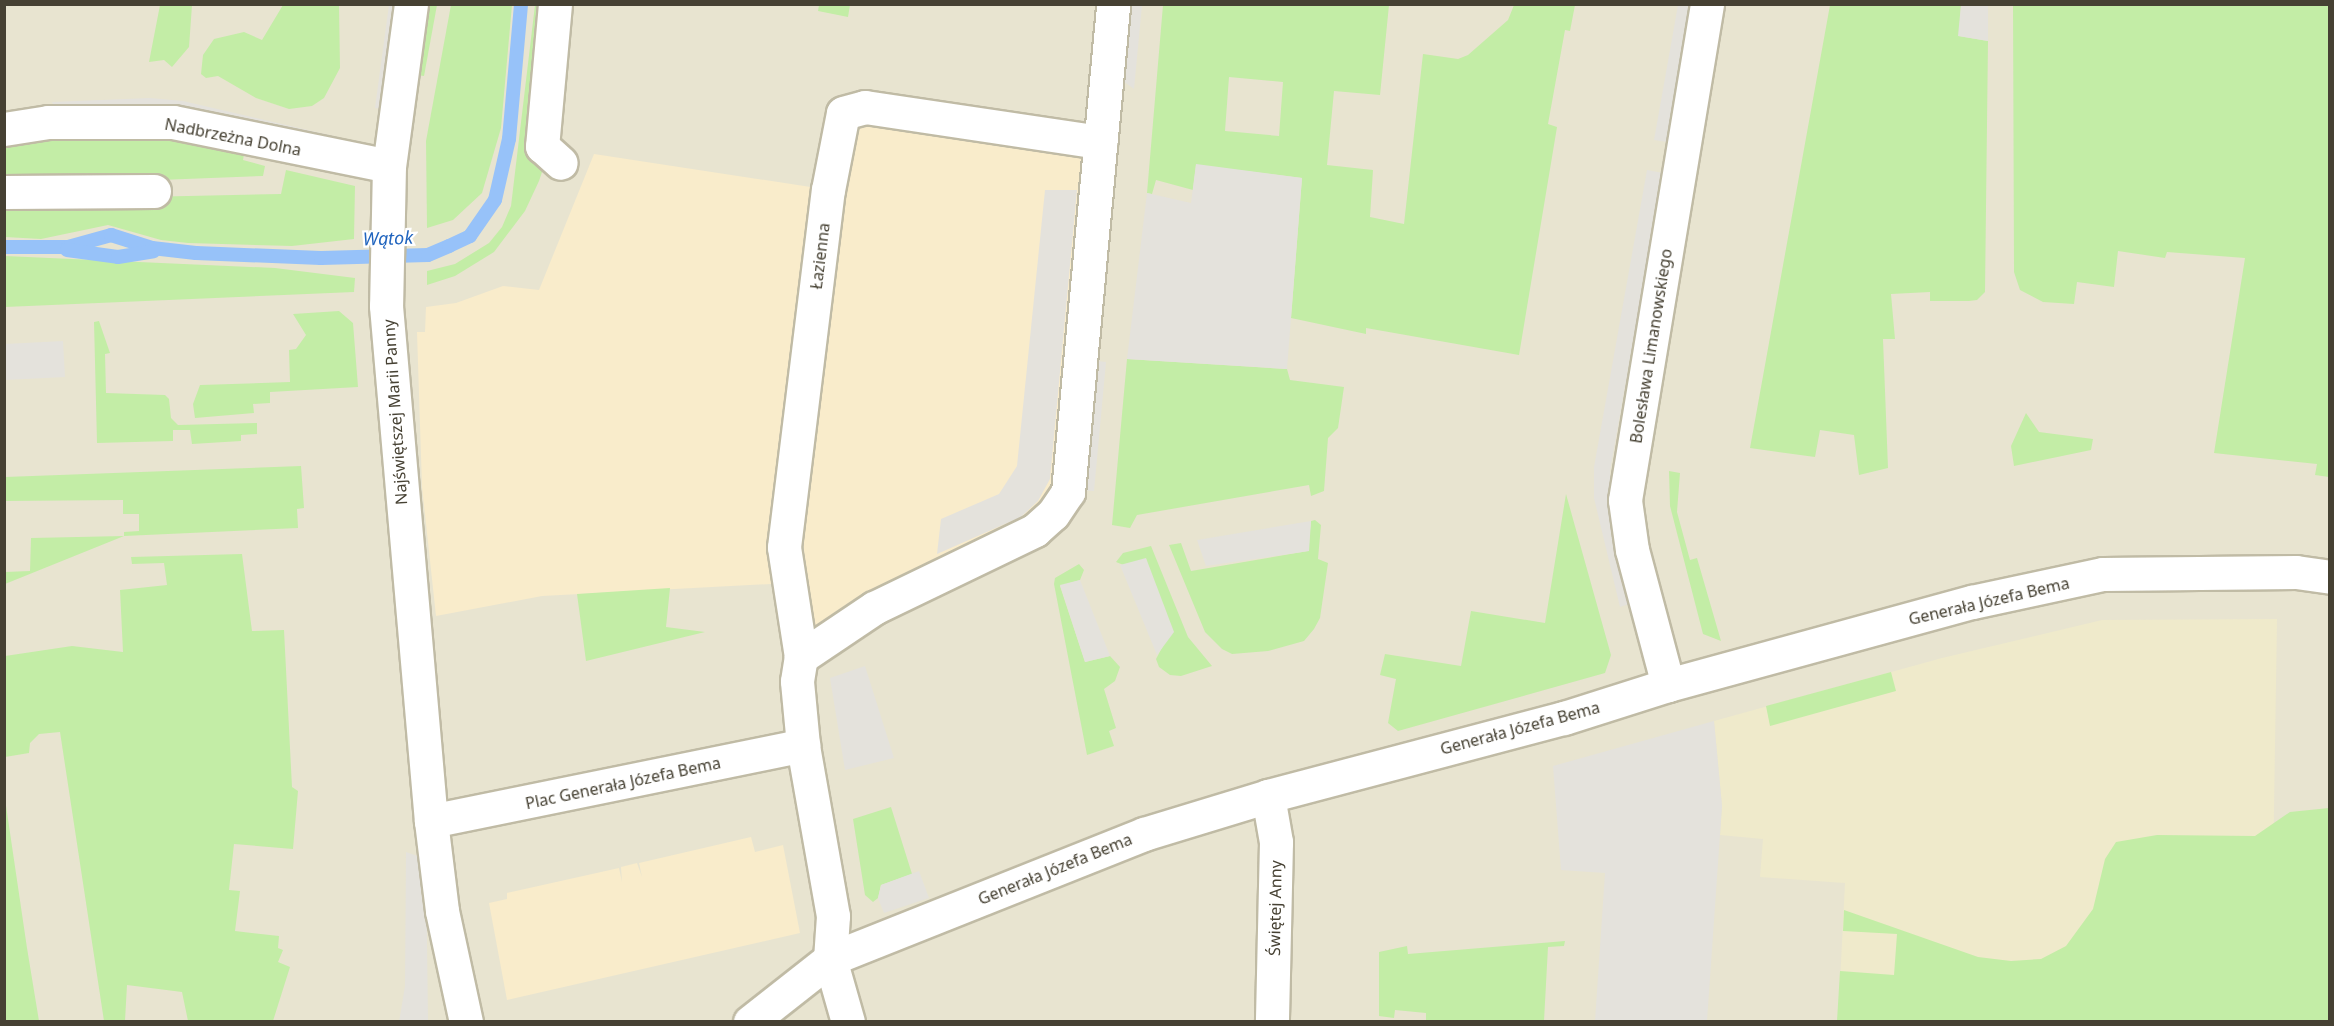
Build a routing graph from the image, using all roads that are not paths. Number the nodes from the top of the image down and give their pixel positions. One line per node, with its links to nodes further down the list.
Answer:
1 (411, 4): 8 (street, Najświętszej Marii Panny)
2 (555, 4): 7 (street)
3 (1113, 4): 6 (street)
4 (1707, 4): 13 (street, Bolesława Limanowskiego)
5 (4, 129): 8 (street, Nadbrzeżna Dolna)
6 (1100, 142): 12 (street); 12 (street, Łazienna)
7 (561, 163)
8 (389, 166): 16 (street, Najświętszej Marii Panny)
9 (154, 191): 10 (street)
10 (4, 192)
11 (2330, 577): 13 (street, Generała Józefa Bema)
12 (801, 657): 14 (street, Łazienna)
13 (1668, 684): 15 (street, Generała Józefa Bema)
14 (803, 745): 16 (street, Plac Generała Józefa Bema); 17 (street)
15 (1268, 796): 17 (street, Generała Józefa Bema); 21 (street, Świętej Anny)
16 (430, 821): 18 (street)
17 (830, 959): 19 (street, Generała Józefa Bema); 20 (street)
18 (466, 1022)
19 (750, 1022)
20 (848, 1022)
21 (1272, 1022)

